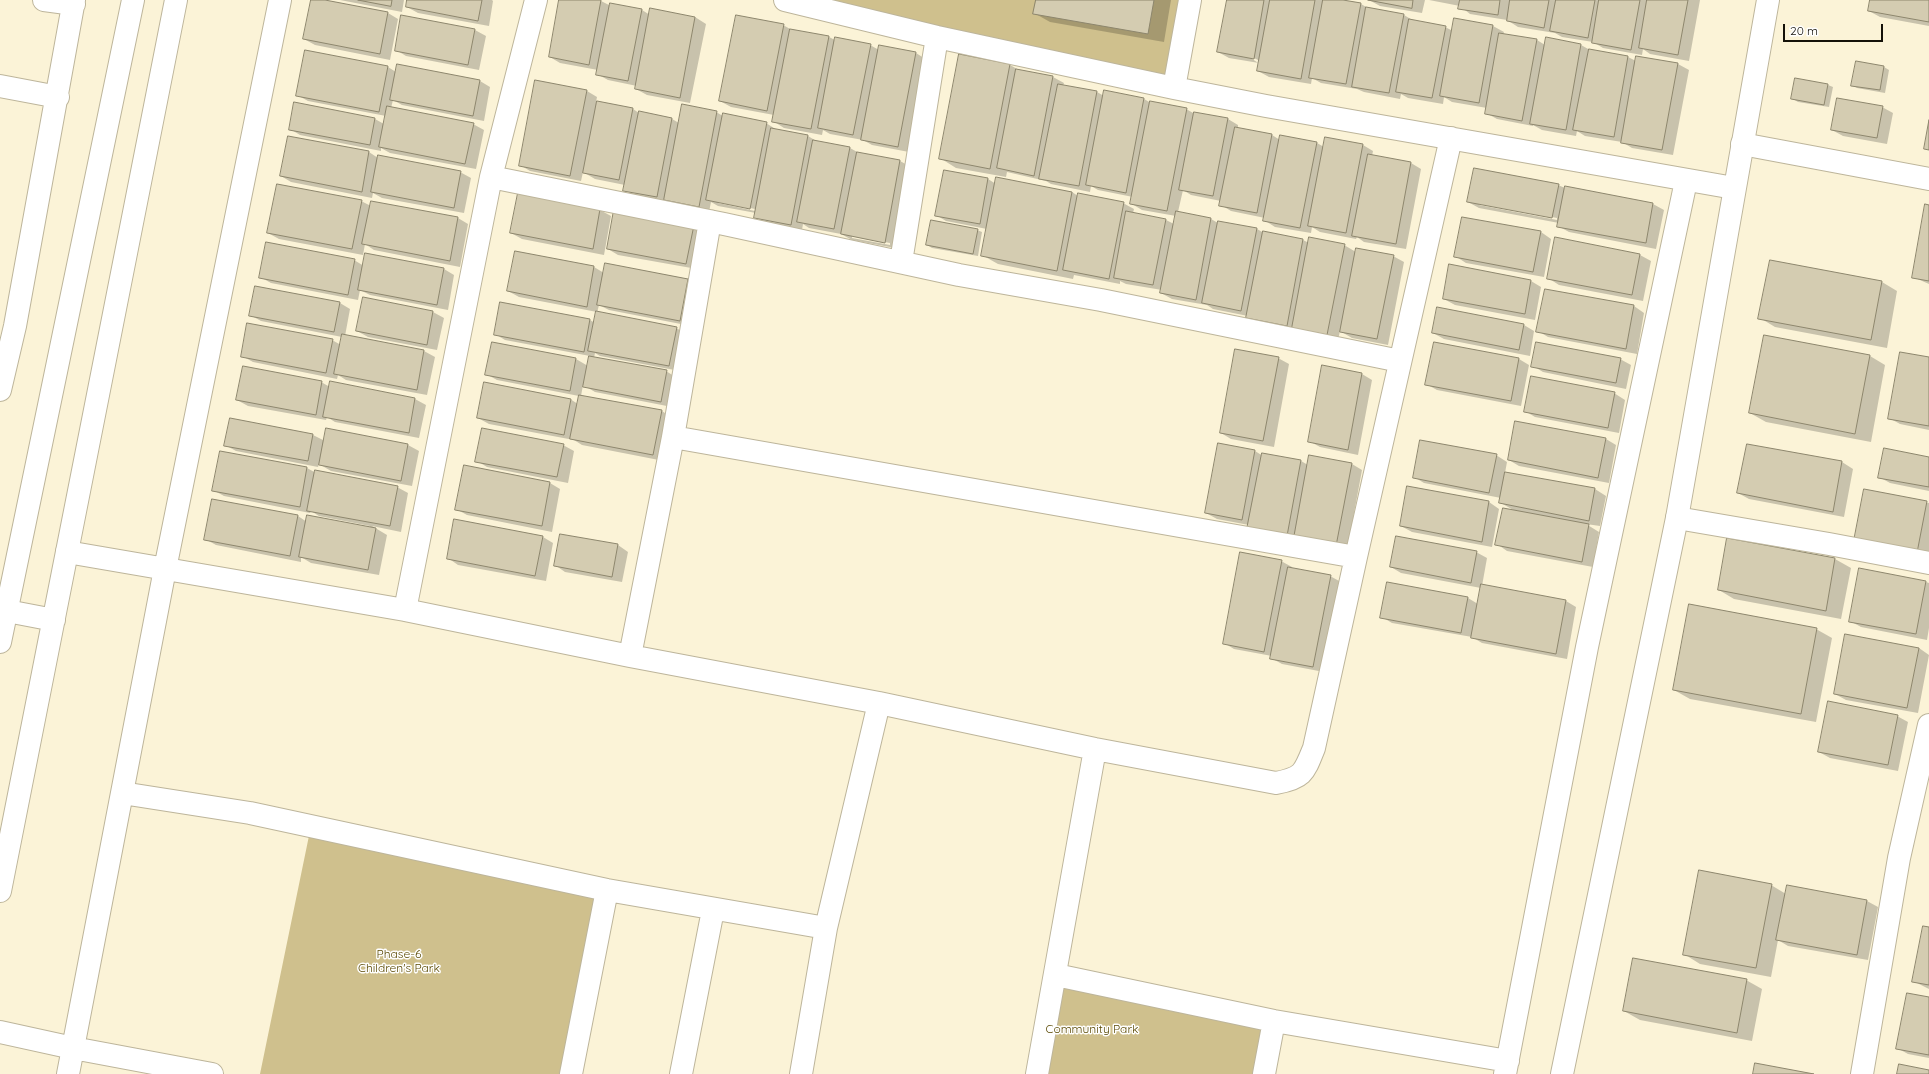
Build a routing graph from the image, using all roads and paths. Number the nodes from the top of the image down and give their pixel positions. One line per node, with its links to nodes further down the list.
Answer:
1 (44, 0): 9 (street)
2 (132, 0): 33 (street)
3 (176, 0): 28 (street)
4 (280, 0): 31 (street)
5 (536, 0): 17 (street)
6 (784, 0): 10 (street)
7 (1190, 0): 13 (street)
8 (1768, 0): 16 (street)
9 (74, 2): 14 (street)
10 (819, 4): 11 (street)
11 (937, 37): 13 (street); 22 (street)
12 (0, 86): 14 (street)
13 (1174, 88): 15 (street)
14 (58, 97): 23 (street)
15 (1451, 138): 19 (street); 24 (street)
16 (1742, 144): 18 (street); 20 (street)
17 (491, 177): 21 (street); 32 (street)
18 (1929, 179)
19 (1686, 181): 20 (street); 49 (street)
20 (1734, 188): 27 (street)
21 (710, 221): 22 (street); 26 (street)
22 (901, 262): 24 (street)
23 (7, 325): 25 (street)
24 (1400, 361): 29 (street)
25 (0, 390)
26 (673, 437): 29 (street); 36 (street)
27 (1677, 518): 30 (street); 57 (street)
28 (67, 552): 31 (street); 34 (street)
29 (1356, 557): 39 (street)
30 (1929, 563)
31 (165, 569): 32 (street); 40 (street)
32 (405, 610): 36 (street)
33 (7, 611): 34 (street); 35 (street)
34 (54, 620): 42 (street)
35 (0, 642)
36 (630, 656): 37 (street)
37 (879, 702): 39 (street); 44 (street)
38 (1929, 725): 58 (street)
39 (1095, 748): 45 (street)
40 (122, 793): 41 (street); 48 (street)
41 (607, 890): 43 (street); 52 (street)
42 (0, 891)
43 (713, 910): 44 (street); 53 (street)
44 (826, 928): 54 (street)
45 (1056, 975): 46 (street); 55 (street)
46 (1274, 1021): 49 (street); 56 (street)
47 (0, 1032): 48 (street)
48 (73, 1048): 50 (street); 51 (street)
49 (1507, 1068)
50 (68, 1074)
51 (212, 1074)
52 (571, 1074)
53 (681, 1074)
54 (801, 1074)
55 (1037, 1074)
56 (1264, 1074)
57 (1562, 1074)
58 (1862, 1074)

